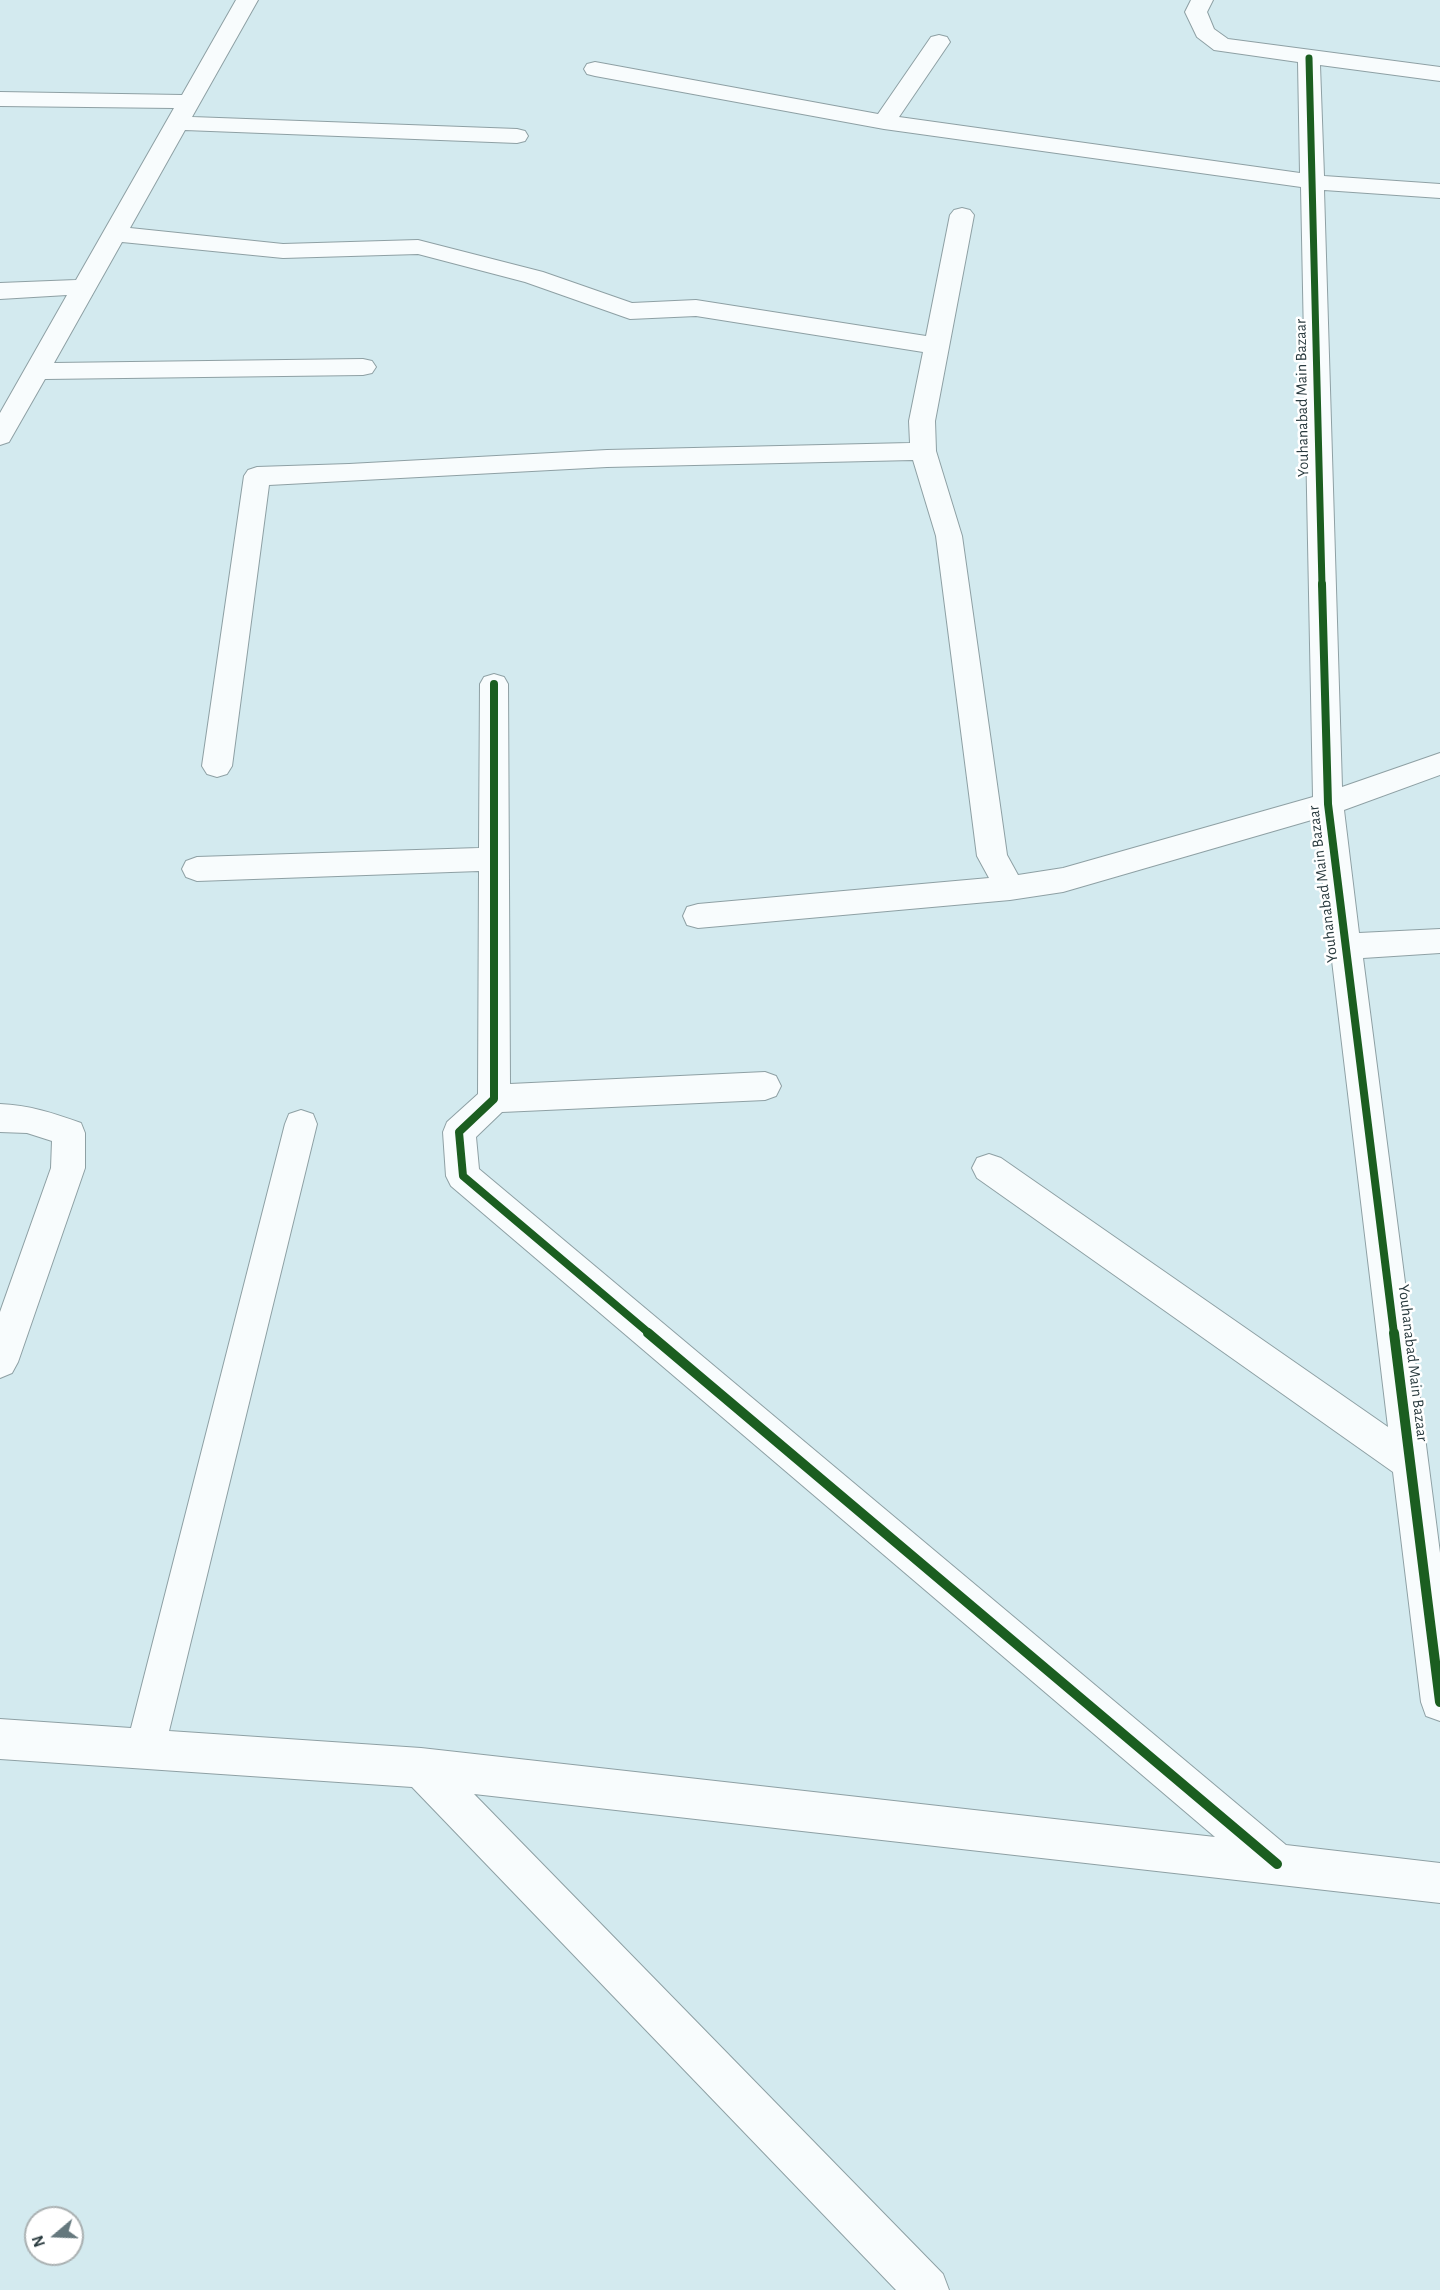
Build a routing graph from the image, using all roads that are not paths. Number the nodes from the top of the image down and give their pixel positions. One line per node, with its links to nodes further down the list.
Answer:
1 (248, 0): 8 (street)
2 (1202, 0): 4 (street)
3 (939, 42): 9 (street)
4 (1309, 58): 6 (street); 12 (street, Youhanabad Main Bazaar)
5 (595, 69): 9 (street)
6 (1440, 74)
7 (0, 99): 8 (street)
8 (189, 102): 10 (street)
9 (884, 122): 12 (street)
10 (178, 123): 11 (street); 15 (street)
11 (518, 136)
12 (1312, 182): 13 (street); 26 (street, Youhanabad Main Bazaar)
13 (1440, 191)
14 (962, 215): 18 (street)
15 (114, 234): 16 (street); 18 (street)
16 (84, 287): 17 (street); 20 (street)
17 (0, 291)
18 (936, 346): 22 (street)
19 (363, 367): 20 (street)
20 (37, 371): 21 (street)
21 (0, 436)
22 (923, 451): 25 (street); 29 (street)
23 (494, 684): 27 (street)
24 (1440, 764): 26 (street)
25 (217, 766)
26 (1328, 804): 29 (street); 32 (street, Youhanabad Main Bazaar)
27 (494, 859): 28 (street); 34 (street)
28 (197, 869)
29 (1010, 888): 30 (street)
30 (698, 916)
31 (1440, 941): 32 (street)
32 (1346, 946): 39 (street, Youhanabad Main Bazaar)
33 (765, 1086): 34 (street)
34 (494, 1099): 45 (street)
35 (0, 1118): 38 (street)
36 (301, 1124): 43 (street)
37 (989, 1168): 39 (street)
38 (0, 1362)
39 (1410, 1463): 40 (street, Youhanabad Main Bazaar)
40 (1432, 1578): 41 (street, Youhanabad Main Bazaar)
41 (1440, 1702)
42 (0, 1739): 43 (street)
43 (145, 1750): 44 (street)
44 (421, 1768): 45 (street); 47 (street)
45 (1277, 1864): 46 (street)
46 (1440, 1883)
47 (927, 2290)

